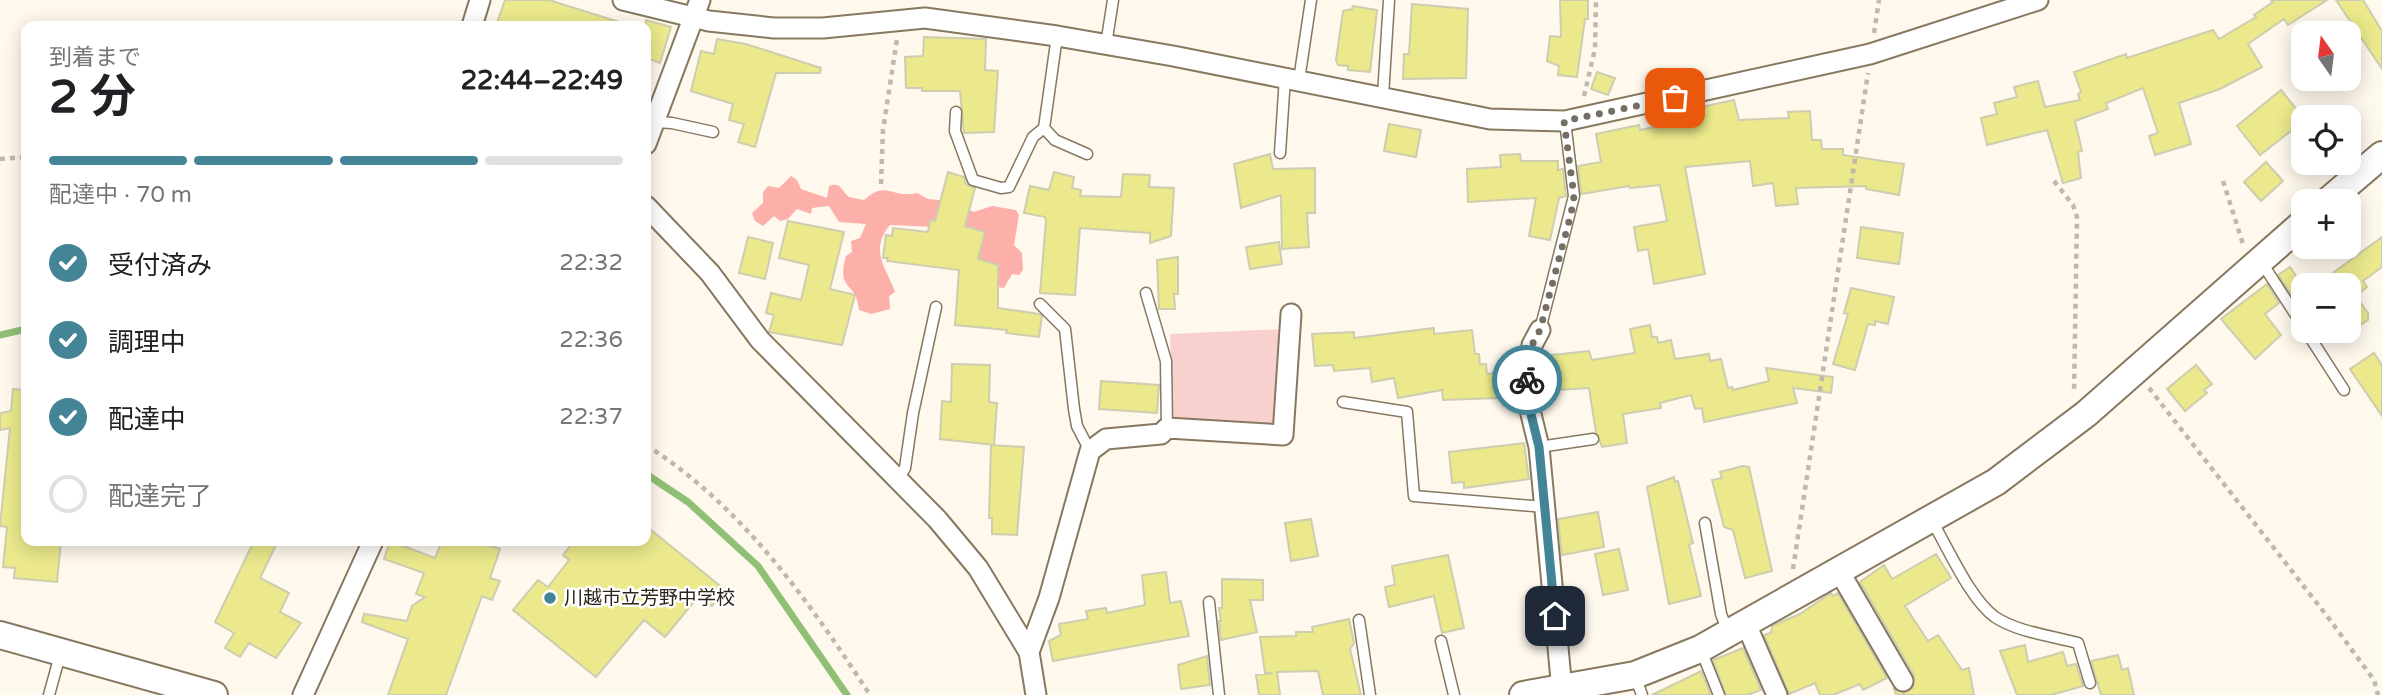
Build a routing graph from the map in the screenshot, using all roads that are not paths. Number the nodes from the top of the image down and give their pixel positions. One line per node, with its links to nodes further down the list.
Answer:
1 (480, 0): 8 (street)
2 (623, 0): 7 (street)
3 (1113, 0): 10 (lane)
4 (1311, 0): 11 (lane)
5 (1389, 0): 12 (lane)
6 (2038, 0): 14 (street)
7 (696, 8): 9 (street); 15 (street)
8 (474, 21)
9 (1057, 36): 10 (street); 16 (lane)
10 (1106, 45): 11 (street)
11 (1292, 79): 12 (street); 19 (lane)
12 (1383, 96): 14 (street)
13 (956, 112): 16 (lane)
14 (1572, 120): 31 (lane)
15 (655, 122): 17 (street); 18 (lane)
16 (1044, 128): 20 (lane)
17 (651, 132)
18 (713, 132)
19 (1280, 153)
20 (1087, 155)
21 (2382, 155): 22 (street)
22 (2342, 189)
23 (651, 211): 39 (street)
24 (2291, 233): 25 (street)
25 (2255, 264): 29 (lane); 41 (street)
26 (1146, 293): 35 (lane)
27 (1040, 304): 38 (lane)
28 (936, 307): 39 (lane)
29 (2291, 310)
30 (1291, 314): 35 (street)
31 (1540, 330): 37 (street)
32 (2314, 343): 33 (lane)
33 (2344, 390)
34 (1343, 402): 40 (lane)
35 (1167, 428): 38 (street)
36 (1593, 439): 37 (lane)
37 (1539, 447): 40 (street)
38 (1090, 451): 52 (street)
39 (898, 479): 52 (street)
40 (1545, 508): 56 (street)
41 (1932, 521): 44 (street); 54 (lane)
42 (1705, 523): 47 (lane)
43 (371, 546): 59 (street)
44 (1839, 570): 47 (street); 53 (street)
45 (1209, 603): 61 (lane)
46 (1359, 620): 62 (lane)
47 (1738, 629): 50 (street); 66 (street)
48 (0, 635): 51 (street)
49 (1441, 641): 63 (lane)
50 (1700, 649): 55 (street); 65 (lane)
51 (61, 652): 57 (street); 58 (lane)
52 (1029, 652): 60 (street)
53 (1903, 681)
54 (2090, 683)
55 (1639, 685): 56 (street)
56 (1562, 693): 64 (street)
57 (208, 694)
58 (49, 695)
59 (303, 695)
60 (1036, 695)
61 (1219, 695)
62 (1370, 695)
63 (1454, 695)
64 (1523, 695)
65 (1719, 695)
66 (1777, 695)

